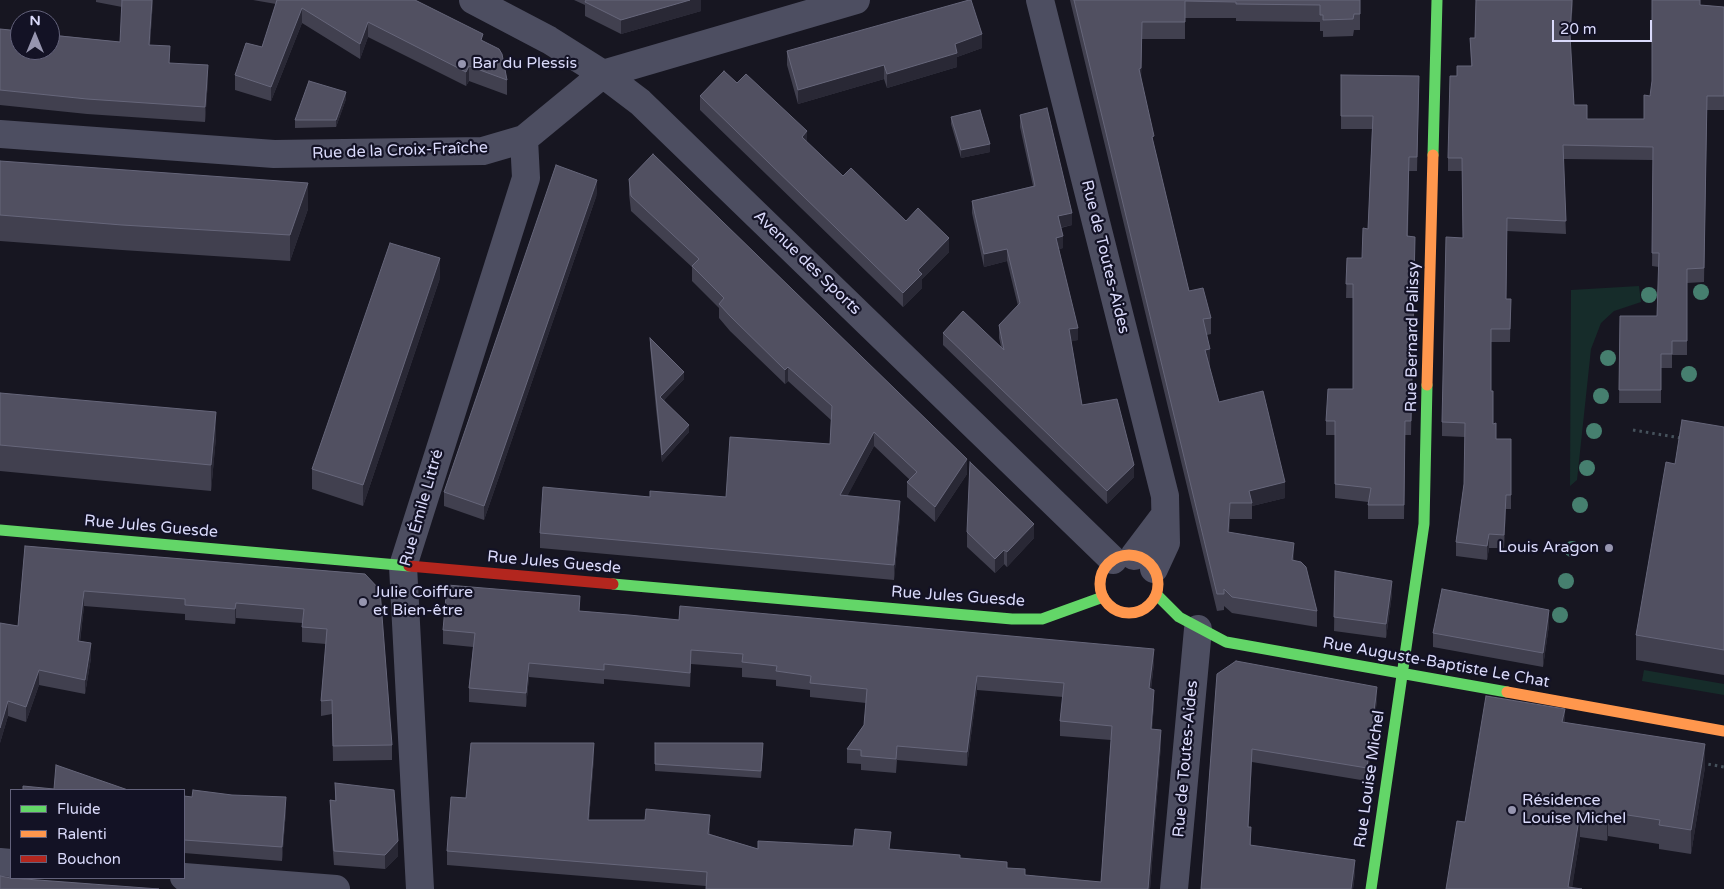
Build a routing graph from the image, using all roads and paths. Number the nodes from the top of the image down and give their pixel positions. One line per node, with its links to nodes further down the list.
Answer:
1 (473, 0): 5 (street, Avenue des Sports)
2 (856, 0): 5 (street, Rue de la Croix-Fraîche)
3 (1040, 0): 12 (street, Rue de Toutes-Aides)
4 (1437, 0): 15 (street, Rue Bernard Palissy)
5 (603, 74): 7 (street, Rue de la Croix-Fraîche); 12 (street, Avenue des Sports)
6 (0, 134): 7 (street, Rue de la Croix-Fraîche)
7 (524, 140): 11 (street, Rue Émile Littré)
8 (1633, 430): 9 (path)
9 (1689, 439)
10 (0, 530): 11 (street, Rue Jules Guesde)
11 (403, 566): 13 (street, Rue Jules Guesde); 21 (street, Rue Émile Littré)
12 (1139, 570): 13 (street); 13 (street); 14 (street, Rue Auguste-Baptiste Le Chat)
13 (1103, 597)
14 (1198, 629): 15 (street, Rue Auguste-Baptiste Le Chat); 22 (street, Rue de Toutes-Aides)
15 (1401, 673): 16 (street, Rue Auguste-Baptiste Le Chat); 23 (street, Rue Louise Michel)
16 (1724, 731)
17 (1696, 762): 18 (path)
18 (1724, 767)
19 (185, 877): 20 (street)
20 (336, 889)
21 (420, 889)
22 (1174, 889)
23 (1371, 889)

